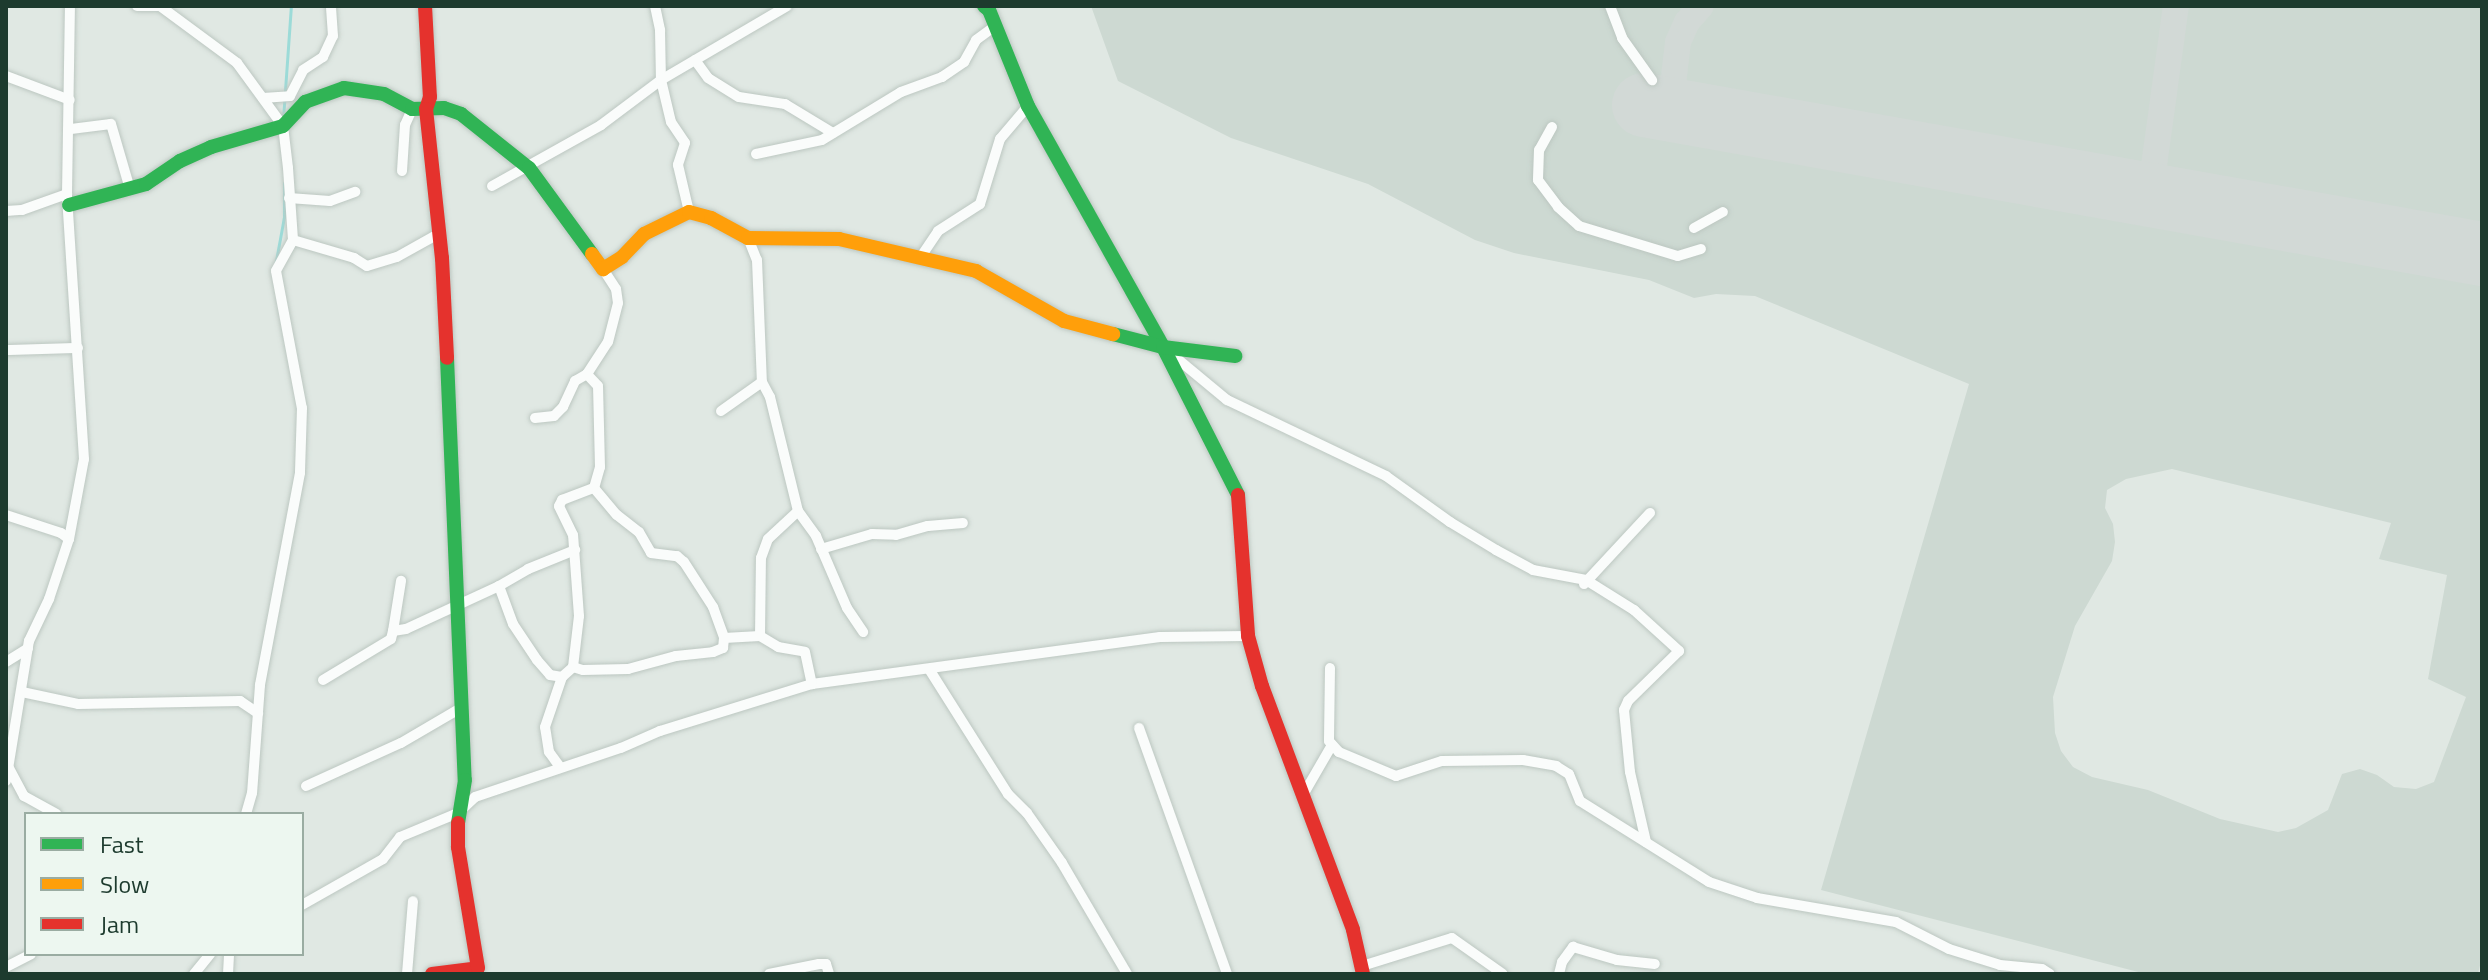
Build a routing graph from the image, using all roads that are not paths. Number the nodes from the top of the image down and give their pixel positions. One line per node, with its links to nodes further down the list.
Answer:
1 (70, 6): 17 (street)
2 (137, 6): 3 (street)
3 (161, 6): 16 (street)
4 (331, 6): 15 (street)
5 (425, 6): 20 (street)
6 (655, 6): 13 (street)
7 (787, 6): 11 (street)
8 (984, 6): 10 (street)
9 (1609, 7): 14 (street)
10 (994, 27): 19 (street); 24 (street)
11 (695, 60): 13 (street); 24 (street)
12 (6, 76): 17 (street)
13 (661, 80): 26 (street); 34 (street)
14 (1652, 80)
15 (290, 96): 16 (street); 18 (street)
16 (263, 98): 21 (street)
17 (70, 100): 23 (street)
18 (305, 102): 20 (street); 21 (street)
19 (1028, 106): 41 (street); 43 (street)
20 (419, 109): 26 (street); 27 (street); 37 (street)
21 (283, 126): 29 (street); 31 (street)
22 (1552, 127): 40 (street)
23 (71, 129): 29 (street); 32 (street)
24 (833, 133): 25 (street)
25 (756, 154)
26 (529, 168): 28 (street); 42 (street)
27 (402, 171)
28 (492, 186)
29 (130, 189): 32 (street)
30 (355, 192): 31 (street)
31 (289, 198): 39 (street)
32 (68, 200): 33 (street); 44 (street)
33 (6, 211)
34 (689, 212): 38 (street); 42 (street)
35 (1723, 212): 36 (street)
36 (1694, 228)
37 (440, 233): 39 (street); 63 (street)
38 (748, 238): 41 (street); 48 (street)
39 (293, 240): 80 (street)
40 (1701, 249)
41 (920, 258): 43 (street)
42 (603, 269): 47 (street)
43 (1163, 347): 46 (street); 62 (street); 67 (street)
44 (78, 348): 45 (street); 56 (street)
45 (6, 350)
46 (1235, 356)
47 (587, 374): 50 (street); 51 (street)
48 (762, 382): 49 (street); 52 (street)
49 (721, 411)
50 (535, 418)
51 (594, 488): 58 (street); 68 (street)
52 (798, 511): 57 (street); 66 (street)
53 (1650, 513): 60 (street)
54 (6, 515): 56 (street)
55 (963, 523): 57 (street)
56 (69, 539): 70 (street)
57 (821, 549): 65 (street)
58 (575, 550): 61 (street); 72 (street)
59 (401, 581): 64 (street)
60 (1584, 584): 62 (street); 69 (street)
61 (499, 586): 63 (street); 75 (street)
62 (1608, 593): 91 (street)
63 (459, 605): 64 (street); 79 (street)
64 (393, 631): 76 (street)
65 (863, 632)
66 (760, 636): 68 (street); 77 (street)
67 (1248, 636): 74 (street); 87 (street)
68 (724, 638): 72 (street)
69 (1675, 645)
70 (28, 648): 71 (street); 78 (street)
71 (6, 662)
72 (573, 667): 75 (street)
73 (1330, 668): 82 (street)
74 (929, 669): 77 (street); 105 (street)
75 (562, 677): 83 (street)
76 (323, 680)
77 (812, 684): 83 (street)
78 (22, 692): 80 (street); 84 (street)
79 (461, 708): 86 (street); 90 (street)
80 (258, 713): 89 (street)
81 (1139, 728): 106 (street)
82 (1332, 745): 87 (street); 91 (street)
83 (560, 767): 90 (street)
84 (9, 768): 85 (street); 88 (street)
85 (6, 781)
86 (306, 786)
87 (1303, 795): 98 (street)
88 (52, 812)
89 (247, 812)
90 (458, 813): 93 (street); 99 (street)
91 (1646, 842): 109 (street)
92 (413, 901): 101 (street)
93 (304, 904)
94 (27, 956): 97 (street)
95 (208, 956): 100 (street)
96 (1655, 964): 108 (street)
97 (6, 967)
98 (1363, 970): 107 (street)
99 (478, 971): 102 (street)
100 (194, 974)
101 (407, 974)
102 (432, 974)
103 (769, 974): 104 (street)
104 (829, 974)
105 (1127, 974)
106 (1227, 974)
107 (1503, 974)
108 (1559, 974)
109 (2050, 974)

